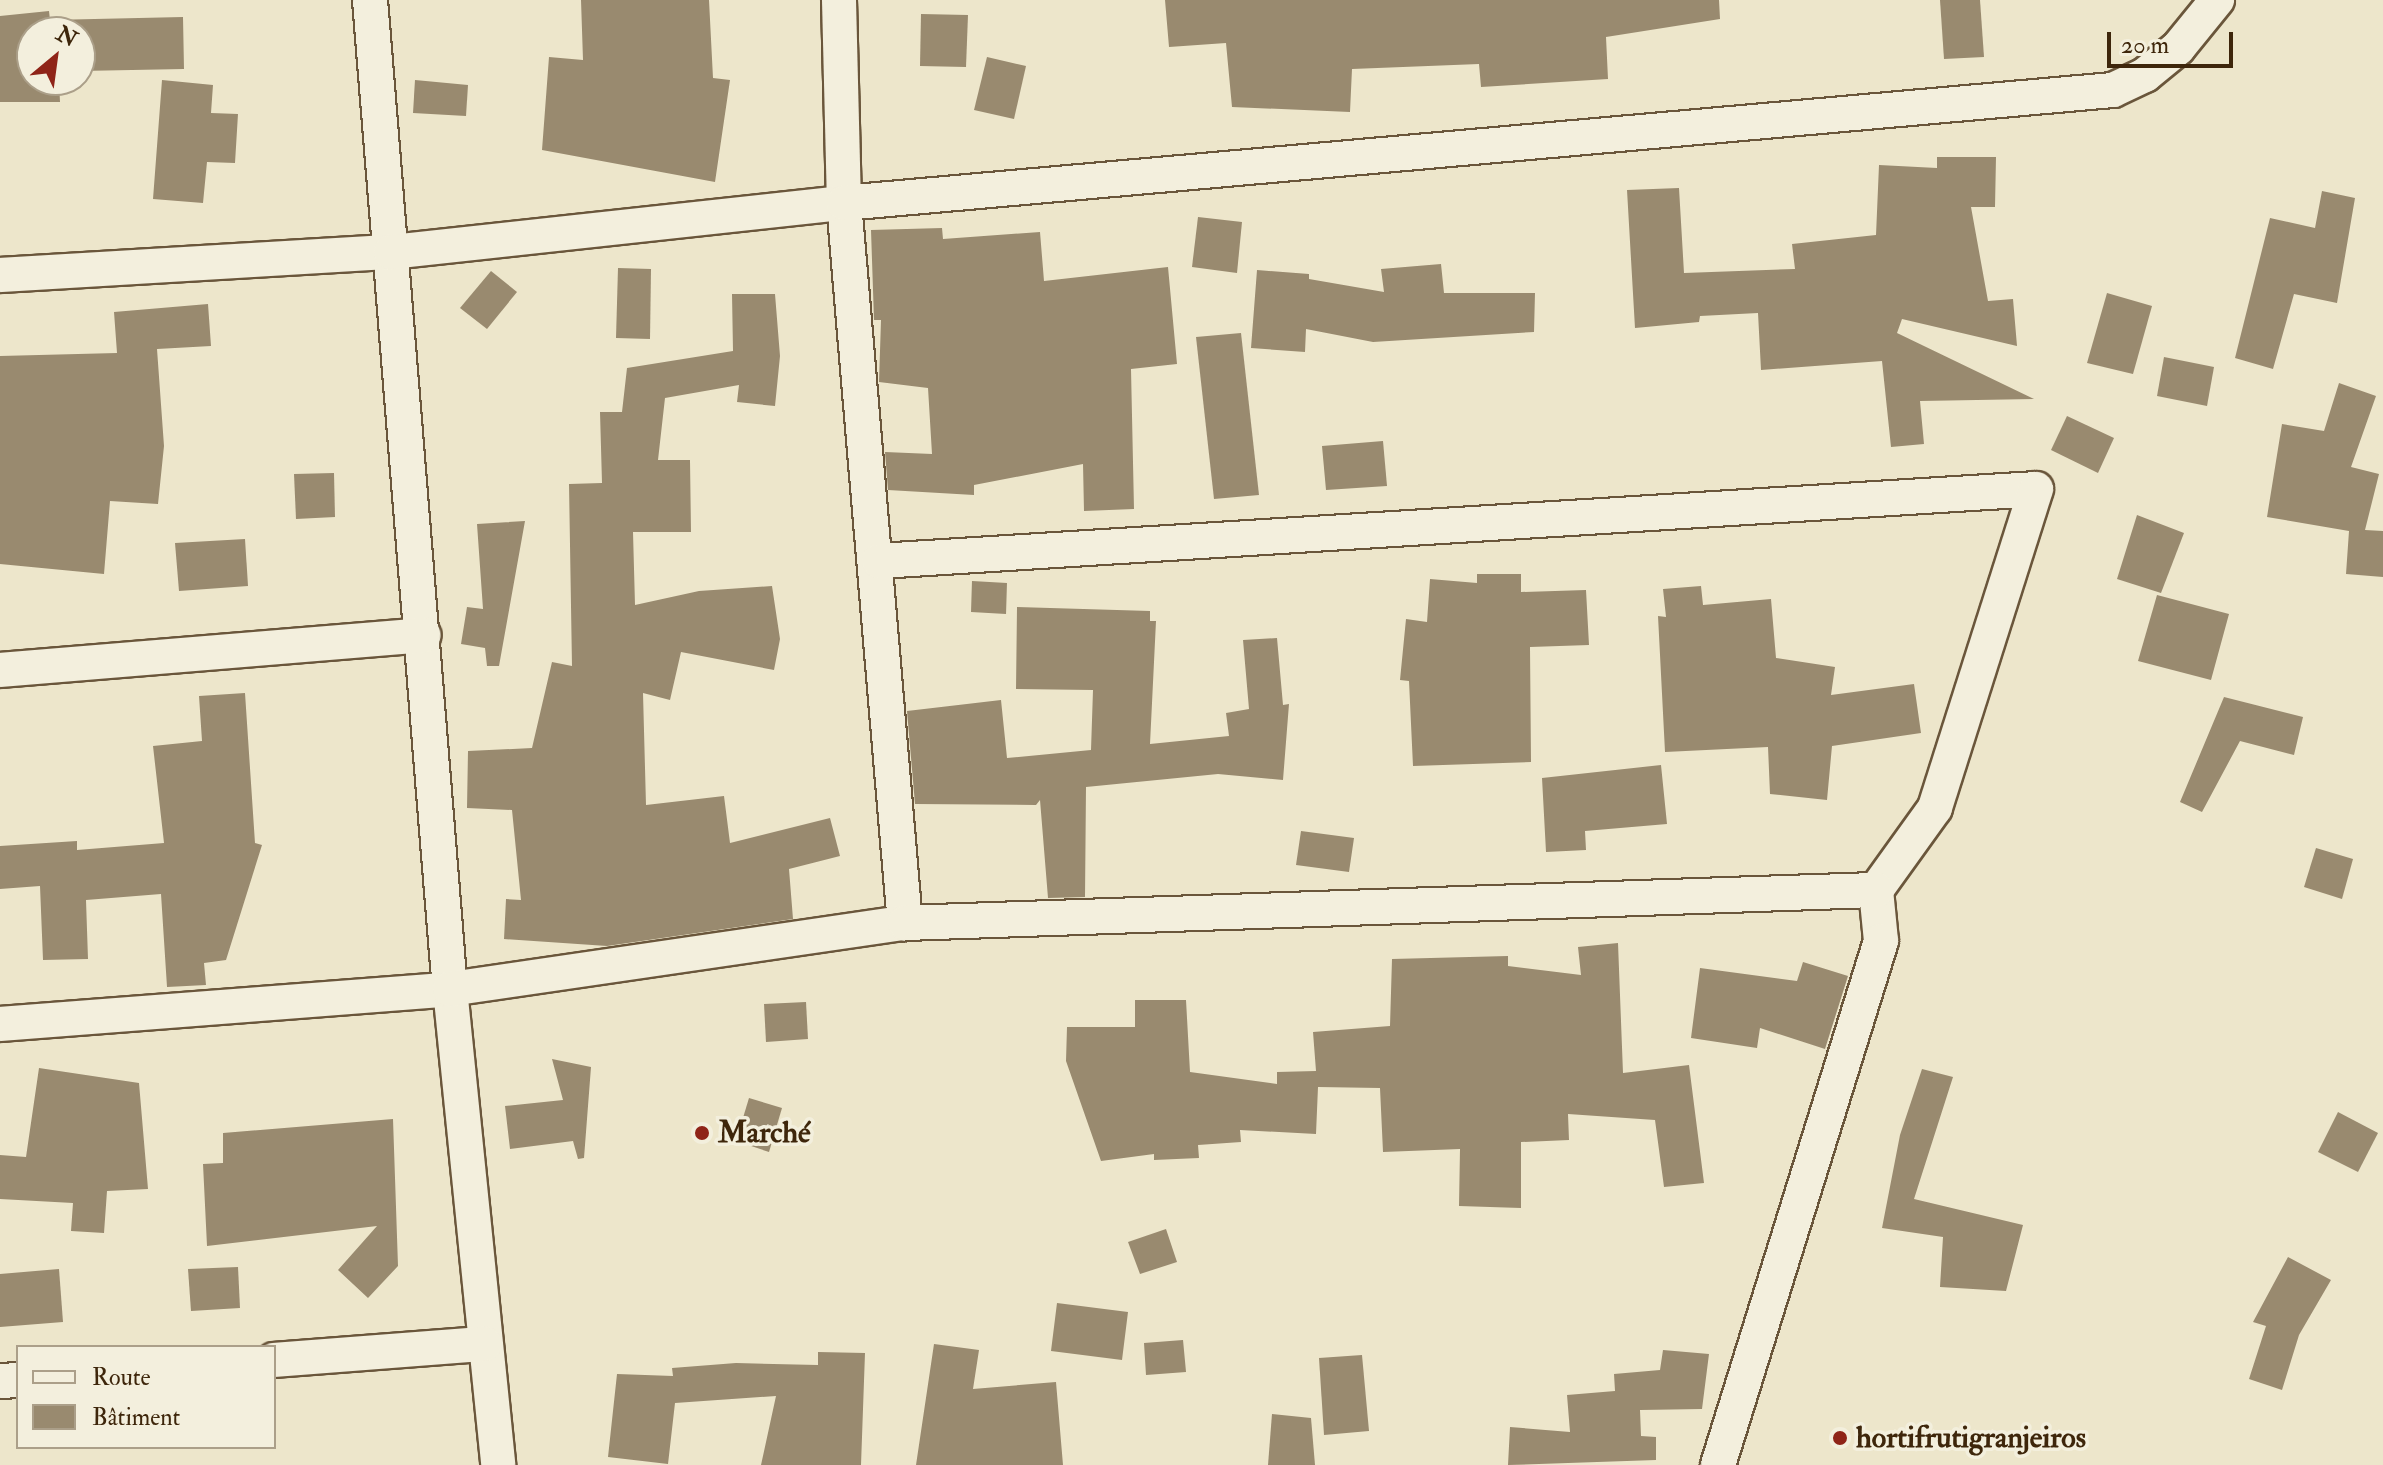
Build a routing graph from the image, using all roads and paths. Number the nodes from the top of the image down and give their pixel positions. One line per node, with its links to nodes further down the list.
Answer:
1 (370, 0): 5 (street)
2 (839, 0): 4 (street)
3 (2217, 0): 4 (street)
4 (844, 203): 5 (street); 7 (street)
5 (391, 252): 6 (street); 8 (street)
6 (0, 275)
7 (879, 561): 10 (street); 11 (street)
8 (424, 635): 9 (street); 12 (street)
9 (0, 670)
10 (1876, 890): 11 (street); 17 (street)
11 (905, 923): 12 (street)
12 (450, 989): 13 (street); 14 (street)
13 (0, 1024)
14 (484, 1344): 15 (street); 16 (street)
15 (276, 1360)
16 (498, 1465)
17 (1718, 1465)

